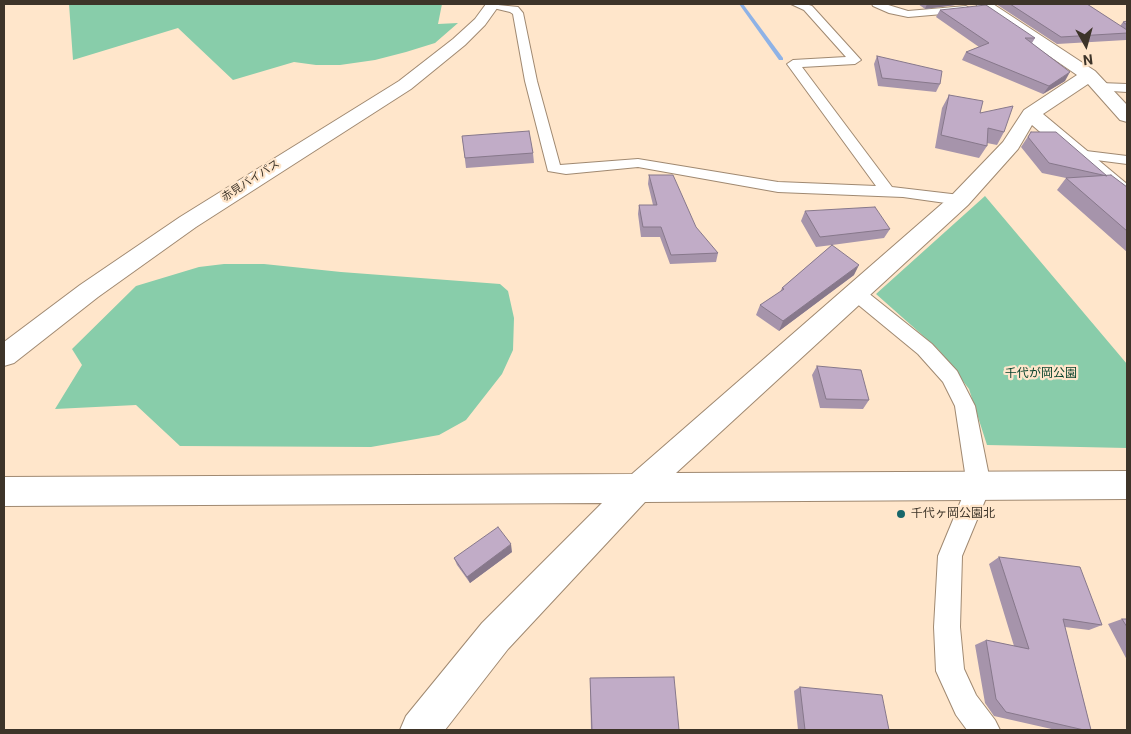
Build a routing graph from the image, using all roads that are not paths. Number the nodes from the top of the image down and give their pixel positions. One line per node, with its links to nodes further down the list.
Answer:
1 (493, 4): 11 (street); 15 (street, 赤見バイパス)
2 (796, 4): 11 (street)
3 (877, 4): 4 (street)
4 (986, 5): 5 (street)
5 (1094, 81): 6 (street); 7 (street); 8 (street)
6 (1127, 88)
7 (1032, 114): 9 (street); 13 (street)
8 (1127, 116)
9 (1078, 154): 10 (street); 12 (street)
10 (1127, 160)
11 (888, 192): 13 (street)
12 (1127, 195)
13 (960, 200): 14 (street)
14 (856, 293): 17 (street); 18 (street)
15 (4, 356)
16 (1127, 485): 17 (street)
17 (979, 486): 18 (street); 21 (street)
18 (636, 489): 19 (street); 20 (street)
19 (4, 492)
20 (420, 730)
21 (985, 730)

